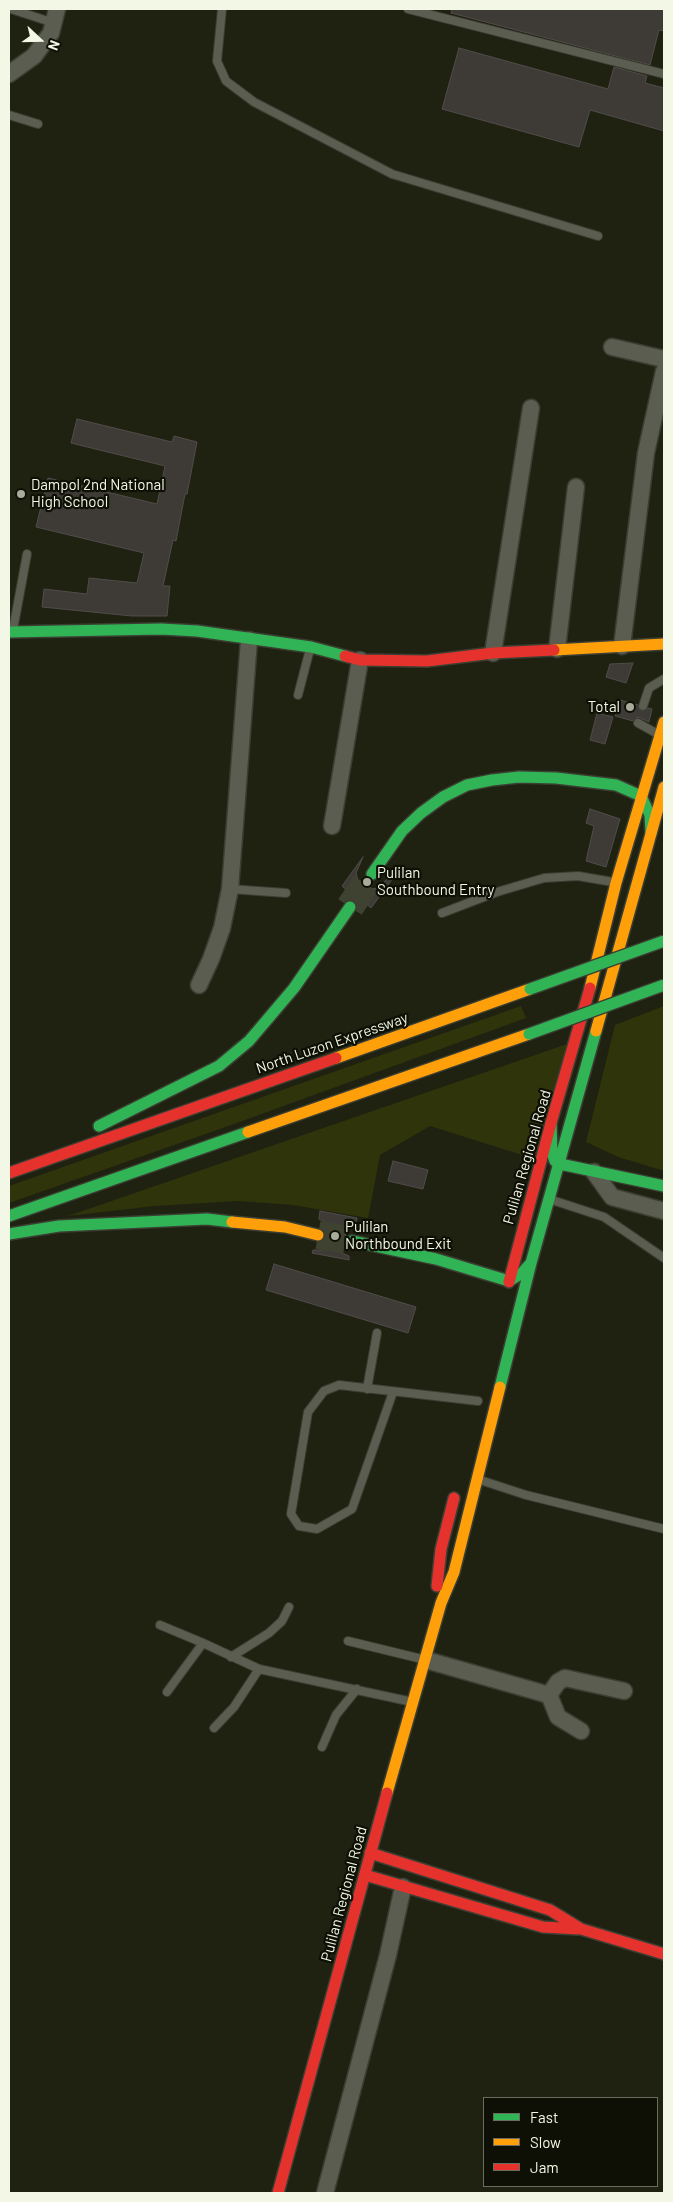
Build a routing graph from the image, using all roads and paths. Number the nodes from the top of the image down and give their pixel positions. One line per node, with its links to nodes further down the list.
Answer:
1 (11, 9): 4 (lane)
2 (222, 9): 9 (lane)
3 (408, 9): 6 (lane)
4 (56, 16): 5 (street)
5 (9, 74)
6 (664, 74)
7 (9, 115): 8 (lane)
8 (38, 124)
9 (598, 236)
10 (612, 347): 11 (street)
11 (664, 359)
12 (664, 371): 19 (street)
13 (531, 408): 22 (street)
14 (576, 487): 21 (street)
15 (27, 554): 16 (lane)
16 (11, 632): 17 (main road)
17 (249, 640): 20 (main road); 36 (street)
18 (664, 644): 19 (main road)
19 (622, 646): 21 (main road)
20 (310, 647): 23 (main road); 25 (lane)
21 (557, 649): 22 (main road)
22 (493, 653): 23 (main road)
23 (360, 660): 32 (street)
24 (664, 679): 26 (lane)
25 (298, 694)
26 (643, 706)
27 (664, 722): 29 (main road, Pulilan Regional Road)
28 (638, 723): 29 (lane)
29 (660, 735): 31 (main road, Pulilan Regional Road)
30 (664, 787): 33 (main road, Pulilan Regional Road)
31 (641, 796): 33 (main road); 34 (main road); 35 (main road, Pulilan Regional Road)
32 (332, 826)
33 (651, 833): 44 (main road, Pulilan Regional Road)
34 (372, 874)
35 (616, 883): 39 (lane); 43 (main road, Pulilan Regional Road)
36 (230, 889): 37 (lane); 41 (street)
37 (286, 894)
38 (350, 907): 45 (main road)
39 (442, 913)
40 (664, 941): 45 (main road, North Luzon Expressway, bridge)
41 (199, 985)
42 (664, 985): 50 (main road, bridge)
43 (551, 1123): 44 (main road); 56 (main road, Pulilan Regional Road)
44 (560, 1164): 46 (main road); 48 (main road, Pulilan Regional Road)
45 (9, 1172)
46 (594, 1172): 47 (main road); 49 (street)
47 (664, 1186)
48 (550, 1200): 54 (lane); 55 (main road, Pulilan Regional Road)
49 (664, 1211)
50 (9, 1216)
51 (9, 1234): 52 (main road)
52 (318, 1234)
53 (352, 1242): 56 (main road)
54 (664, 1258)
55 (531, 1264): 56 (main road); 61 (main road, Pulilan Regional Road)
56 (508, 1286)
57 (377, 1333): 58 (lane)
58 (367, 1389): 59 (lane); 59 (lane)
59 (393, 1392): 60 (lane)
60 (478, 1402)
61 (476, 1478): 63 (lane); 64 (main road, Pulilan Regional Road)
62 (457, 1484): 64 (main road, Pulilan Regional Road)
63 (664, 1530)
64 (441, 1603): 70 (main road, Pulilan Regional Road)
65 (289, 1607): 69 (lane)
66 (160, 1625): 68 (lane)
67 (348, 1642): 70 (lane)
68 (203, 1643): 69 (lane); 74 (lane)
69 (231, 1657): 71 (lane)
70 (426, 1660): 75 (street); 76 (main road, Pulilan Regional Road)
71 (259, 1668): 72 (lane); 77 (lane)
72 (357, 1689): 76 (lane); 79 (lane)
73 (624, 1691): 75 (street)
74 (167, 1692)
75 (550, 1695): 78 (street)
76 (412, 1702): 80 (main road, Pulilan Regional Road)
77 (214, 1728)
78 (581, 1731)
79 (322, 1747)
80 (379, 1824): 81 (main road); 83 (main road, Pulilan Regional Road)
81 (385, 1836)
82 (391, 1849): 84 (main road)
83 (370, 1853): 84 (main road); 85 (main road, Pulilan Regional Road)
84 (398, 1863): 88 (main road)
85 (365, 1876): 86 (main road); 87 (main road, Pulilan Regional Road)
86 (397, 1885): 87 (main road); 88 (main road); 91 (street)
87 (358, 1902): 90 (main road, Pulilan Regional Road)
88 (580, 1929): 89 (main road)
89 (664, 1954)
90 (278, 2193)
91 (325, 2193)

